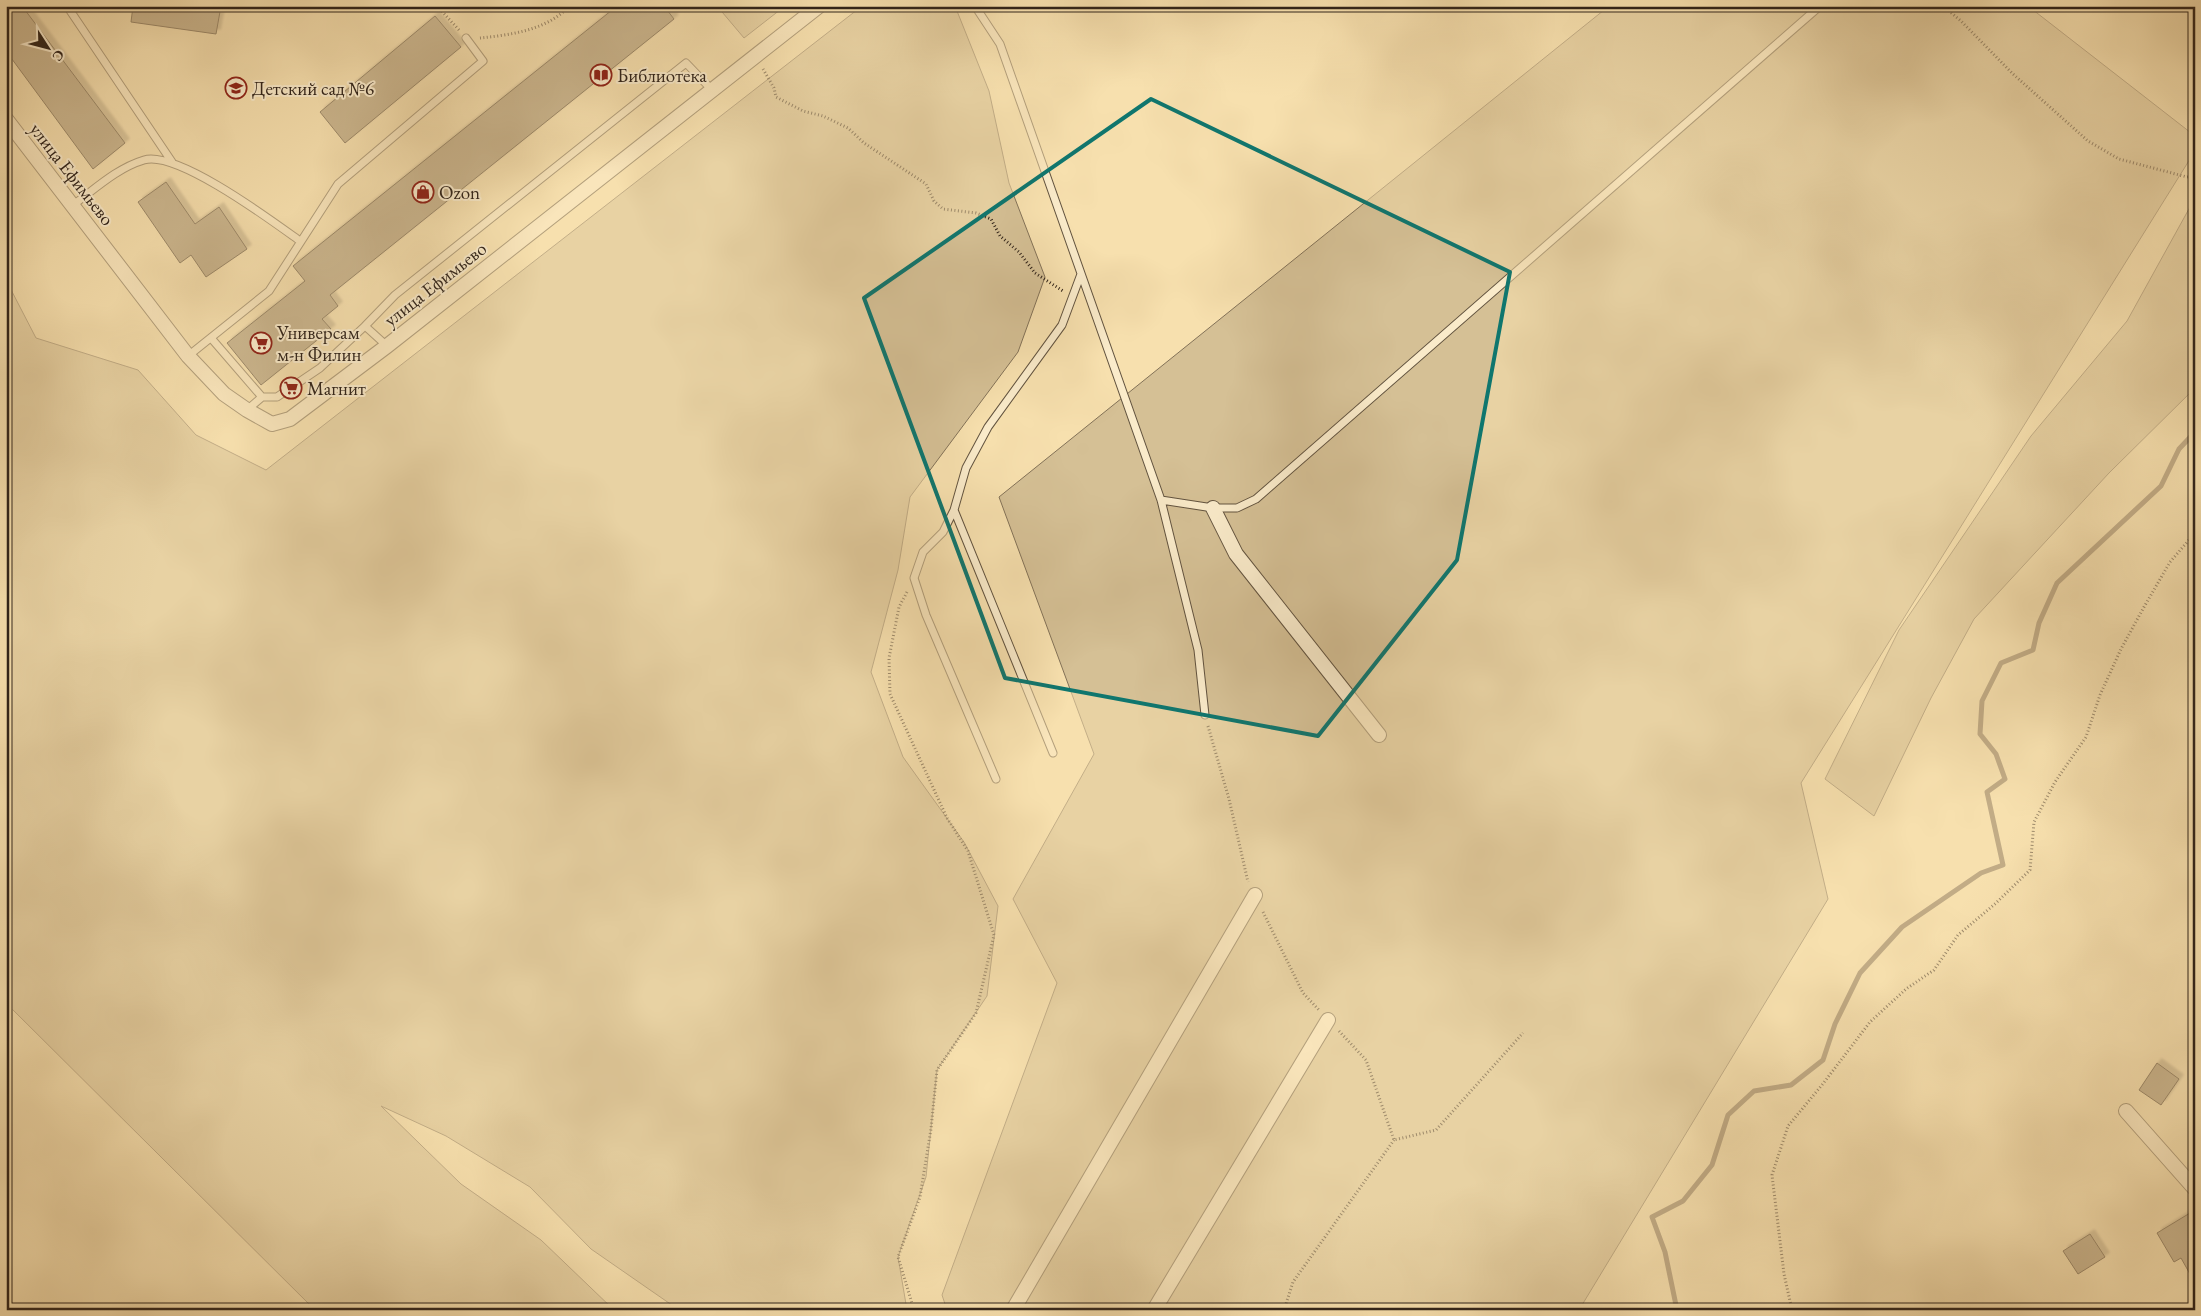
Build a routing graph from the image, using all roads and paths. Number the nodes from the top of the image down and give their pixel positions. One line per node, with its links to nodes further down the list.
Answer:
1 (68, 6): 12 (lane)
2 (437, 6): 8 (path)
3 (569, 6): 8 (path)
4 (819, 6): 9 (street, улица Ефимьево)
5 (975, 6): 16 (lane)
6 (1820, 6): 25 (lane)
7 (1943, 6): 13 (path)
8 (466, 38): 15 (lane)
9 (756, 56): 10 (street, улица Ефимьево); 17 (path)
10 (712, 90): 18 (lane); 20 (street, улица Ефимьево)
11 (6, 119): 14 (street, улица Ефимьево)
12 (172, 162): 14 (lane); 15 (lane)
13 (2195, 176)
14 (73, 205): 21 (street, улица Ефимьево)
15 (300, 241): 19 (lane)
16 (1081, 274): 17 (lane); 24 (lane)
17 (1074, 294): 26 (lane)
18 (365, 326): 20 (lane); 22 (lane)
19 (211, 338): 21 (lane); 22 (lane)
20 (387, 346): 23 (street, улица Ефимьево)
21 (188, 356): 23 (street, улица Ефимьево)
22 (262, 398): 23 (lane)
23 (247, 410)
24 (1161, 500): 25 (lane); 29 (lane)
25 (1213, 508): 30 (street)
26 (954, 510): 28 (lane); 31 (lane)
27 (2195, 533): 43 (path)
28 (914, 578): 32 (lane); 39 (path)
29 (1205, 714): 33 (path)
30 (1379, 736)
31 (1053, 753)
32 (996, 779)
33 (1255, 895): 34 (path); 40 (street)
34 (1328, 1020): 37 (path); 41 (street)
35 (1523, 1033): 37 (path)
36 (2126, 1111): 38 (street)
37 (1394, 1140): 42 (path)
38 (2195, 1189)
39 (914, 1310)
40 (1014, 1310)
41 (1154, 1310)
42 (1284, 1310)
43 (1792, 1310)

